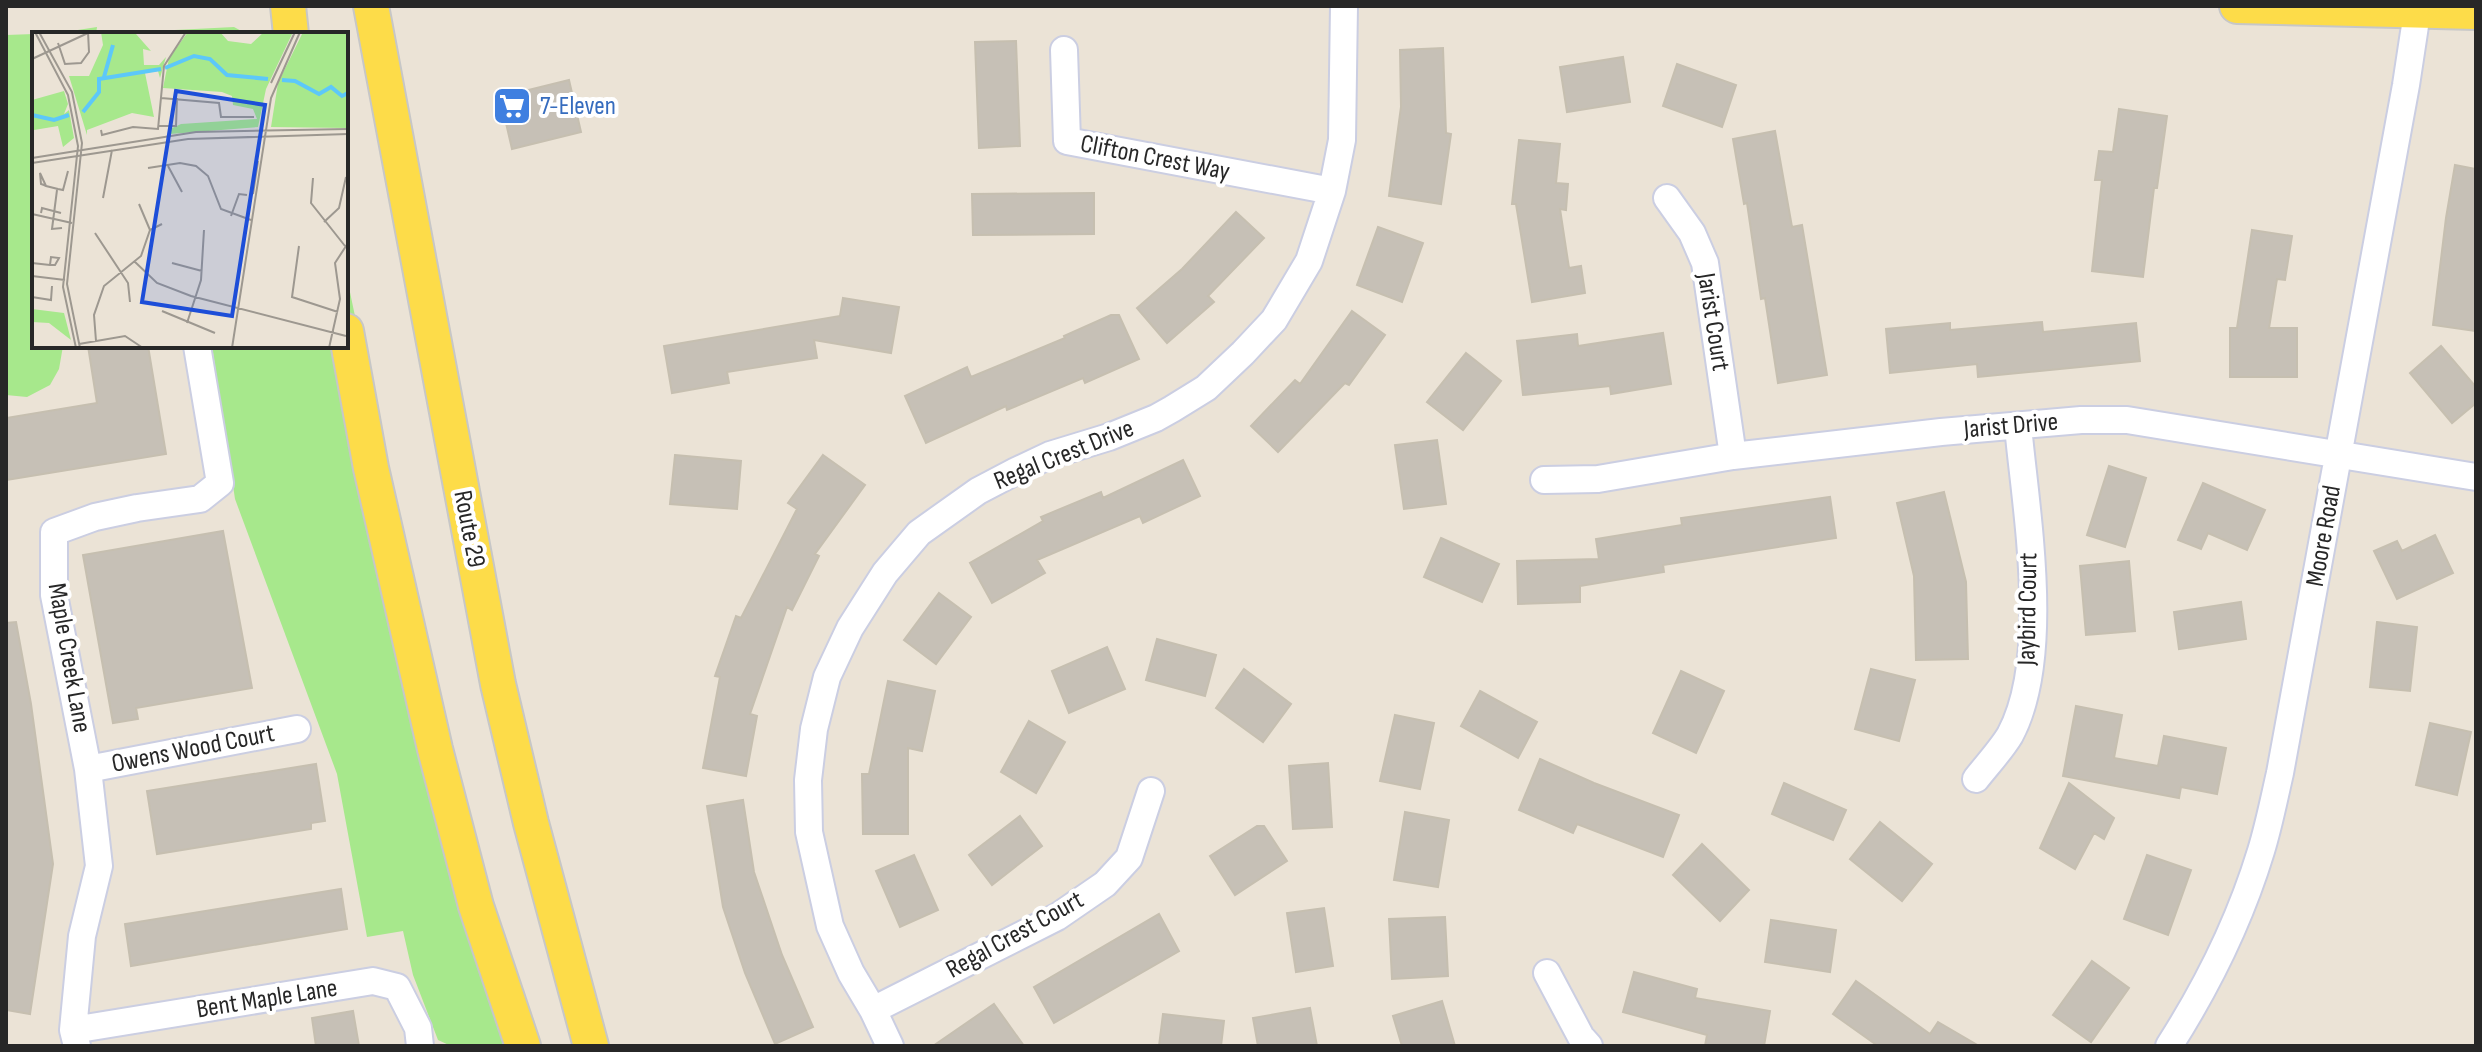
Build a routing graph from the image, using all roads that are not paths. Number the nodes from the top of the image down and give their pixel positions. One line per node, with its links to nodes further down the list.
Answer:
1 (288, 6): 7 (main road)
2 (371, 6): 27 (main road, Route 29)
3 (1344, 6): 9 (street, Regal Crest Drive)
4 (2237, 6): 5 (main road)
5 (2418, 8): 6 (main road); 14 (street, Moore Road)
6 (2476, 12)
7 (291, 32)
8 (1064, 50): 9 (street, Clifton Crest Way)
9 (1332, 191): 23 (street, Regal Crest Drive)
10 (1667, 198): 15 (street, Jarist Court)
11 (348, 342): 26 (main road)
12 (197, 348): 19 (street, Maple Creek Lane)
13 (2018, 426): 14 (street, Jarist Drive); 15 (street, Jarist Drive); 20 (street, Jaybird Court)
14 (2338, 454): 16 (street, Jarist Drive); 30 (street, Moore Road)
15 (1733, 456): 17 (street, Jarist Drive)
16 (2476, 477)
17 (1544, 480)
18 (297, 729): 19 (street, Owens Wood Court)
19 (88, 769): 24 (street, Maple Creek Lane)
20 (1976, 779)
21 (1151, 791): 23 (street, Regal Crest Court)
22 (1547, 973): 29 (street)
23 (873, 1010): 28 (street, Regal Crest Drive)
24 (75, 1038): 25 (street, Bent Maple Lane)
25 (420, 1046)
26 (523, 1046)
27 (591, 1046)
28 (890, 1046)
29 (1589, 1046)
30 (2169, 1046)

